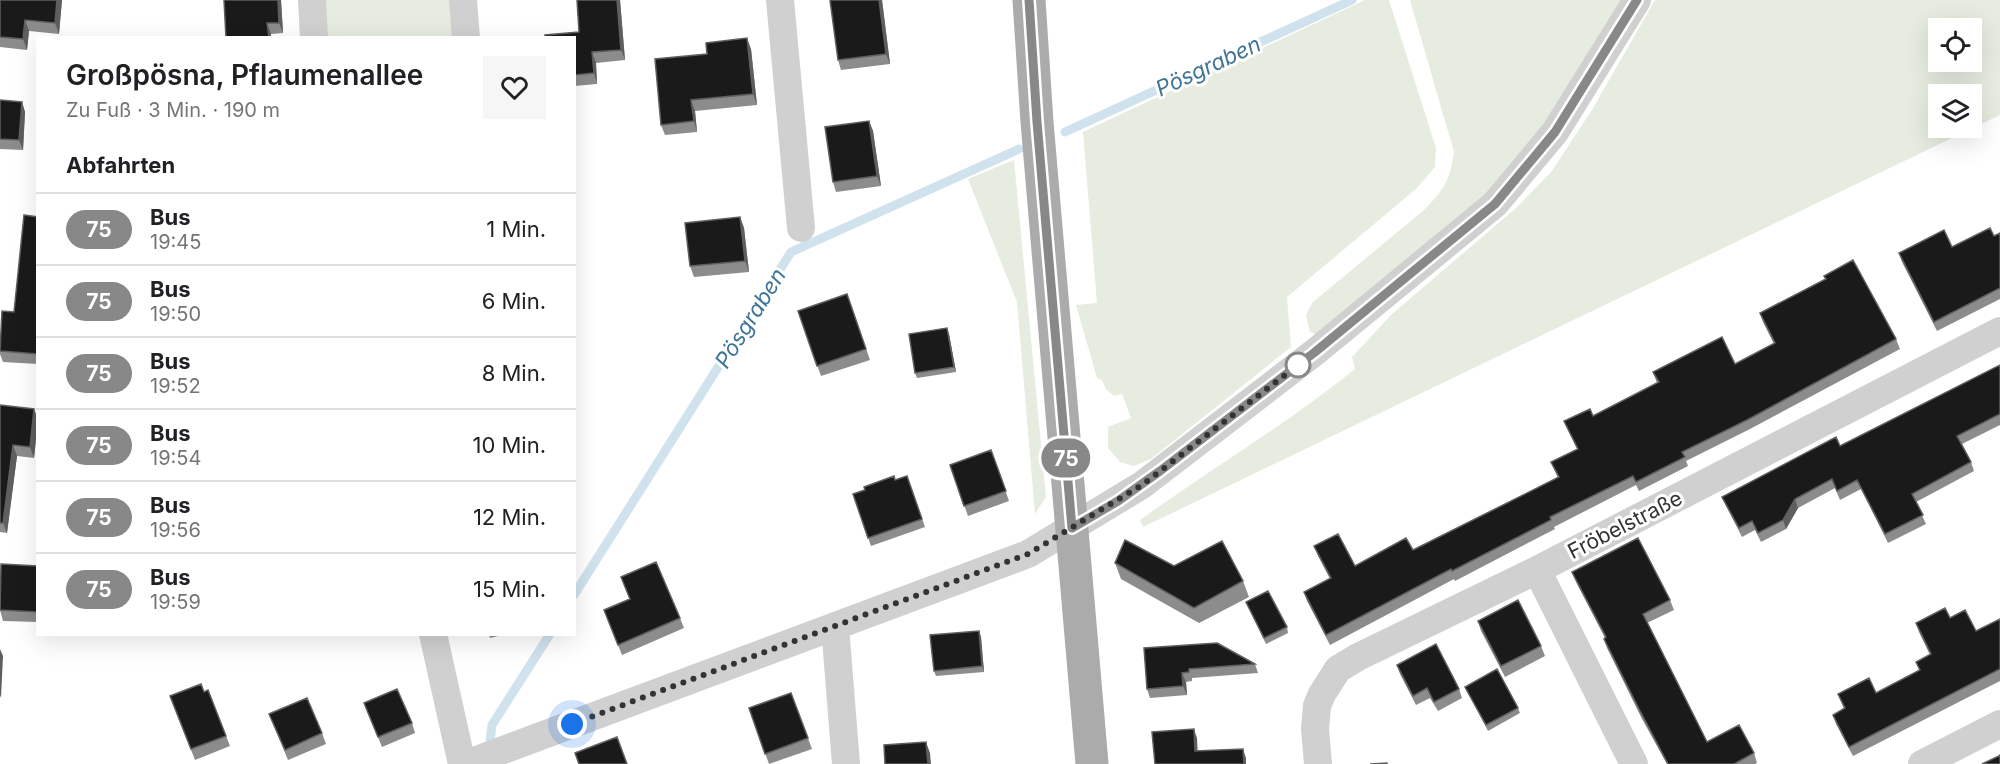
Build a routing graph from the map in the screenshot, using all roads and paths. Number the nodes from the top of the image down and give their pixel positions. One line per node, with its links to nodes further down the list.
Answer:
1 (312, 0): 6 (street)
2 (463, 0): 7 (street)
3 (780, 0): 8 (street)
4 (1029, 0): 10 (main road)
5 (1637, 0): 10 (street)
6 (314, 36)
7 (466, 36)
8 (801, 228)
9 (2000, 331): 11 (street, Fröbelstraße)
10 (1072, 528): 12 (street); 17 (main road)
11 (1537, 570): 18 (street, Fröbelstraße); 19 (street)
12 (835, 626): 15 (street); 16 (street)
13 (434, 636): 15 (street)
14 (2000, 724): 20 (street)
15 (477, 760)
16 (846, 764)
17 (1092, 764)
18 (1317, 764)
19 (1634, 764)
20 (1922, 764)

